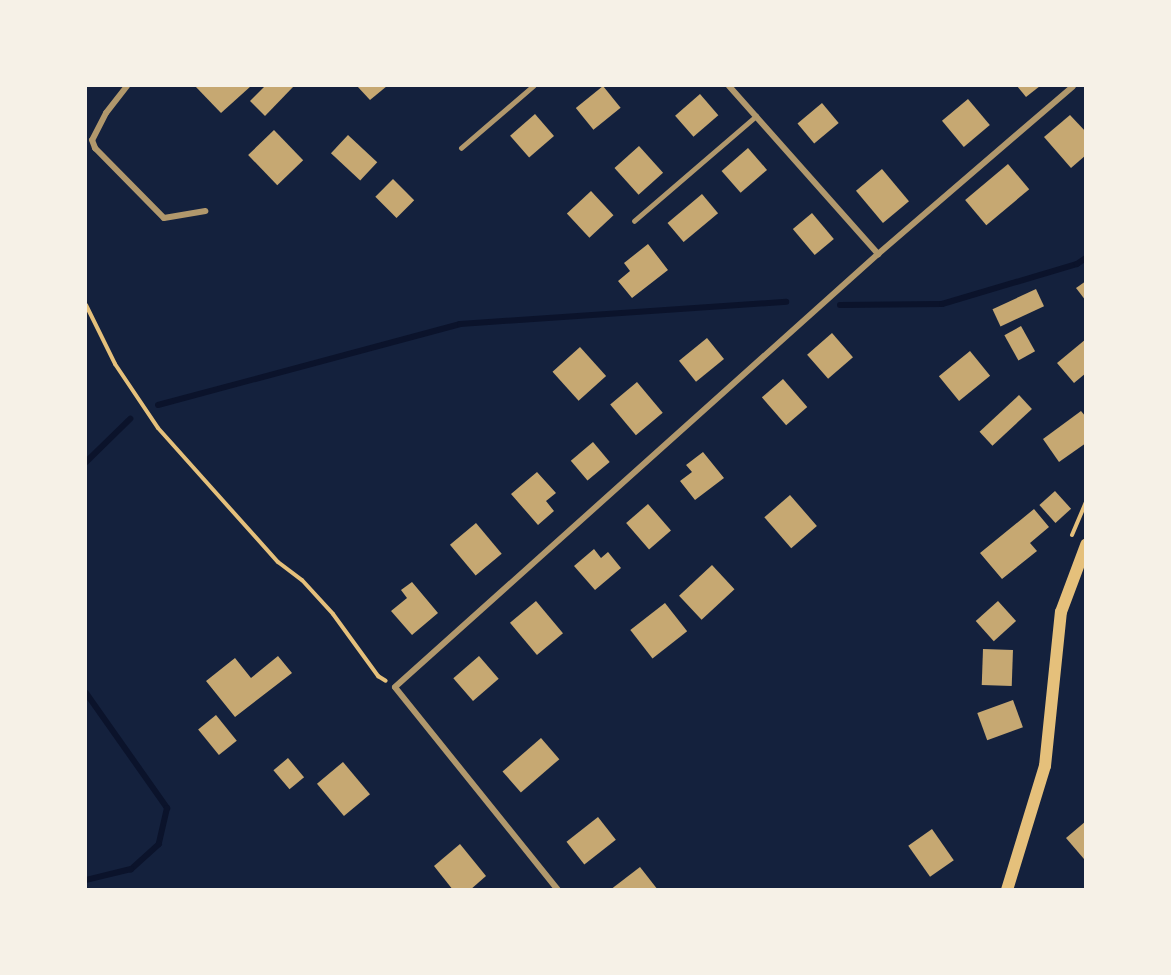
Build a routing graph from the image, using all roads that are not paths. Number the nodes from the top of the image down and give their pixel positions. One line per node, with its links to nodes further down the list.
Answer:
1 (127, 86): 7 (street)
2 (533, 86): 6 (lane)
3 (729, 86): 5 (street)
4 (1073, 86): 9 (street)
5 (756, 116): 8 (lane); 9 (street)
6 (461, 148)
7 (205, 211)
8 (634, 222)
9 (878, 254): 11 (street)
10 (1086, 545): 12 (main road)
11 (558, 890)
12 (1007, 890)

